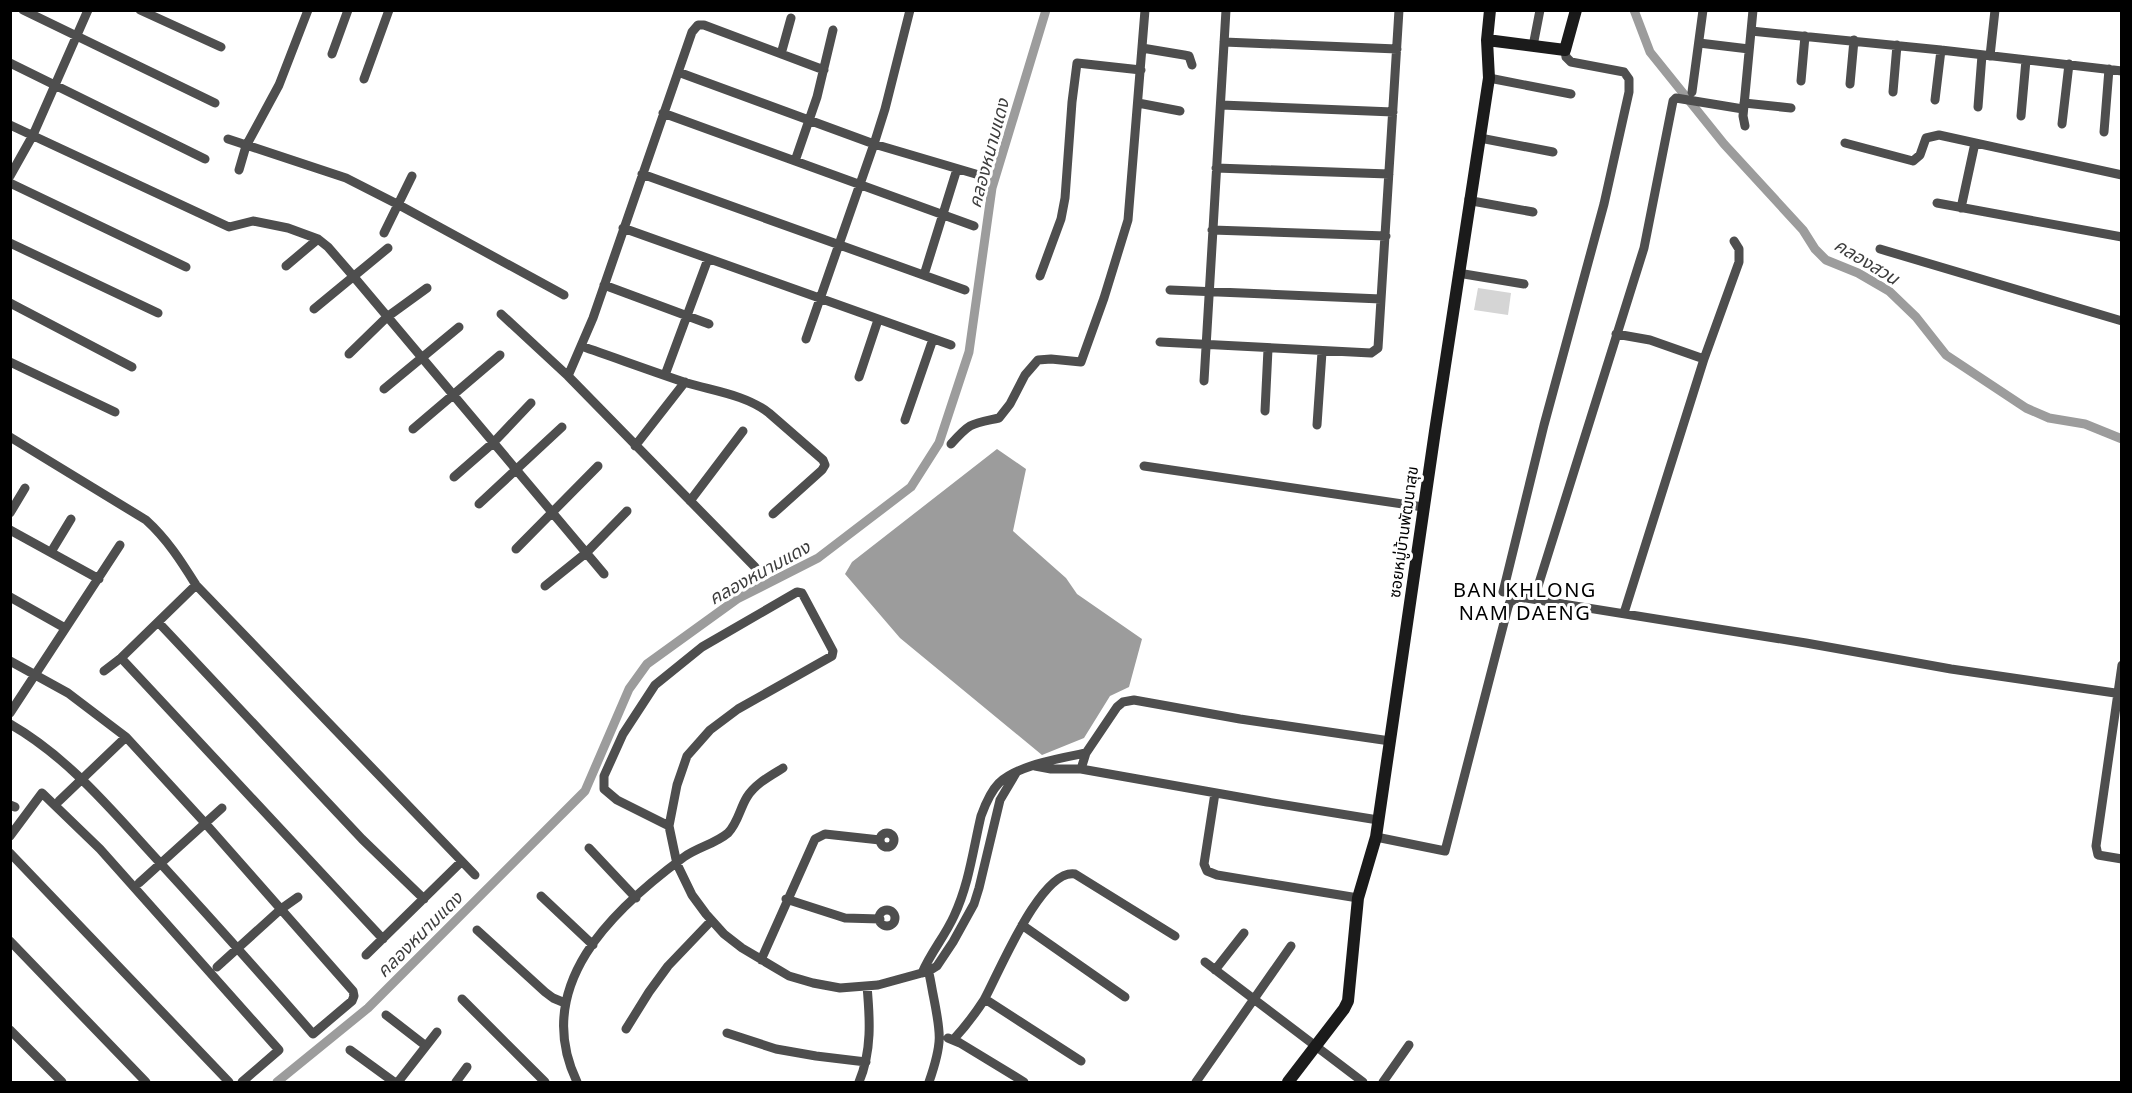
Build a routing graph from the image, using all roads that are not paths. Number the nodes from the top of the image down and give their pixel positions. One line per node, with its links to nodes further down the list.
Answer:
1 (23, 10): 21 (street)
2 (88, 10): 21 (street)
3 (140, 10): 28 (street)
4 (308, 10): 76 (street)
5 (348, 10): 34 (street)
6 (388, 10): 47 (street)
7 (910, 10): 75 (street)
8 (1145, 10): 29 (street)
9 (1226, 10): 24 (street)
10 (1399, 10): 30 (street)
11 (1491, 10): 22 (street, ซอยหมู่บ้านพัฒนาสุข)
12 (1540, 10): 27 (street)
13 (1576, 10): 32 (street)
14 (1703, 10): 25 (street)
15 (1753, 10): 19 (street)
16 (1995, 10): 36 (street)
17 (791, 18): 35 (street)
18 (833, 30): 42 (street)
19 (1750, 31): 20 (street); 31 (street)
20 (1805, 36): 23 (street); 48 (street)
21 (78, 38): 50 (street); 55 (street)
22 (1487, 40): 27 (street); 46 (street, ซอยหมู่บ้านพัฒนาสุข)
23 (1854, 40): 26 (street); 49 (street)
24 (1224, 42): 30 (street); 57 (street)
25 (1699, 43): 31 (street); 51 (street)
26 (1897, 45): 33 (street); 52 (street)
27 (1533, 46): 32 (street)
28 (221, 47)
29 (1142, 48): 39 (street); 43 (street)
30 (1397, 49): 62 (street)
31 (1749, 49): 58 (street)
32 (1565, 50): 192 (street)
33 (1941, 50): 36 (street); 54 (street)
34 (332, 54)
35 (781, 54): 42 (street); 45 (street)
36 (1986, 55): 37 (street); 59 (street)
37 (2026, 60): 40 (street); 64 (street)
38 (10, 63): 50 (street)
39 (1192, 64)
40 (2069, 64): 41 (street); 66 (street)
41 (2109, 69): 44 (street); 69 (street)
42 (824, 70): 65 (street)
43 (1141, 70): 56 (street); 114 (street)
44 (2121, 71)
45 (678, 72): 63 (street); 65 (street)
46 (1488, 78): 53 (street); 71 (street, ซอยหมู่บ้านพัฒนาสุข)
47 (364, 79)
48 (1801, 81)
49 (1850, 84)
50 (56, 86): 70 (street); 78 (street)
51 (1692, 92)
52 (1893, 92)
53 (1571, 94)
54 (1935, 100)
55 (216, 103)
56 (1138, 103): 61 (street); 167 (street)
57 (1221, 105): 62 (street); 80 (street)
58 (1744, 106): 60 (street); 68 (street); 135 (street)
59 (1978, 107)
60 (1791, 108)
61 (1180, 111)
62 (1393, 112): 85 (street)
63 (663, 113): 79 (street); 83 (street)
64 (2021, 116)
65 (808, 119): 75 (street); 79 (street)
66 (2062, 124)
67 (10, 125): 70 (street)
68 (1745, 126)
69 (2104, 132)
70 (33, 135): 87 (street); 103 (street)
71 (1480, 138): 77 (street); 91 (street, ซอยหมู่บ้านพัฒนาสุข)
72 (228, 139): 76 (street)
73 (1845, 143): 74 (street)
74 (1976, 143): 86 (street); 94 (street)
75 (874, 144): 81 (street); 90 (street)
76 (246, 146): 82 (street); 93 (street)
77 (1553, 152)
78 (205, 159)
79 (795, 161): 90 (street)
80 (1216, 168): 85 (street); 99 (street)
81 (957, 169): 84 (street); 96 (street)
82 (239, 170)
83 (642, 174): 98 (street); 106 (street)
84 (979, 174)
85 (1389, 174): 101 (street)
86 (2121, 175)
87 (10, 176)
88 (412, 176): 93 (street)
89 (10, 183): 111 (street)
90 (861, 185): 96 (street); 106 (street)
91 (1471, 200): 95 (street); 112 (street, ซอยหมู่บ้านพัฒนาสุข)
92 (1938, 203): 94 (street)
93 (399, 205): 100 (street); 122 (street)
94 (1961, 208): 102 (street)
95 (1533, 212)
96 (944, 215): 97 (street); 113 (street)
97 (974, 226)
98 (623, 228): 109 (street); 117 (street)
99 (1212, 230): 101 (street); 121 (street)
100 (384, 233)
101 (1386, 236): 124 (street)
102 (2121, 237)
103 (318, 239): 110 (street); 115 (street)
104 (1734, 241): 147 (street)
105 (10, 243): 127 (street)
106 (840, 246): 113 (street); 123 (street)
107 (388, 248): 115 (street)
108 (1880, 249): 132 (street)
109 (708, 259): 123 (street); 129 (street)
110 (286, 266)
111 (186, 267)
112 (1459, 273): 116 (street); 176 (street, ซอยหมู่บ้านพัฒนาสุข)
113 (924, 275): 119 (street)
114 (1040, 276)
115 (354, 277): 126 (street); 130 (street)
116 (1524, 284)
117 (604, 285): 129 (street); 139 (street)
118 (427, 288): 130 (street)
119 (966, 290)
120 (1170, 290): 121 (street)
121 (1209, 292): 124 (street); 141 (street)
122 (564, 295)
123 (820, 299): 131 (street); 136 (street)
124 (1381, 299): 143 (street)
125 (10, 303): 149 (street)
126 (314, 309)
127 (158, 314)
128 (501, 314): 151 (street)
129 (687, 315): 133 (street); 150 (street)
130 (387, 317): 144 (street); 146 (street)
131 (878, 320): 137 (street); 152 (street)
132 (2121, 321)
133 (709, 324)
134 (459, 327): 146 (street)
135 (1616, 334): 147 (street); 194 (street)
136 (806, 339)
137 (933, 339): 140 (street); 160 (street)
138 (1161, 342): 141 (street)
139 (581, 345): 150 (street); 151 (street)
140 (951, 345)
141 (1205, 345): 142 (street); 153 (street)
142 (1268, 349): 143 (street); 158 (street)
143 (1322, 352): 161 (street)
144 (349, 354)
145 (500, 355): 156 (street)
146 (421, 357): 155 (street); 156 (street)
147 (1704, 359): 195 (street)
148 (10, 362): 159 (street)
149 (132, 367)
150 (664, 375): 154 (street)
151 (568, 376): 168 (street)
152 (859, 377)
153 (1204, 381)
154 (685, 382): 168 (street); 180 (street)
155 (384, 389)
156 (453, 394): 163 (street); 166 (street)
157 (531, 403): 166 (street)
158 (1265, 411)
159 (115, 412)
160 (905, 420)
161 (1317, 425)
162 (562, 427): 171 (street)
163 (413, 429)
164 (743, 431): 174 (street)
165 (10, 437): 190 (street)
166 (493, 443): 171 (street); 172 (street)
167 (951, 444)
168 (635, 446): 174 (street)
169 (598, 466): 179 (street)
170 (1144, 466): 176 (street)
171 (515, 469): 175 (street); 179 (street)
172 (454, 477)
173 (25, 488): 178 (street)
174 (690, 501): 187 (street)
175 (478, 504)
176 (1424, 507): 207 (street, ซอยหมู่บ้านพัฒนาสุข)
177 (627, 511): 186 (street)
178 (10, 513)
179 (553, 513): 184 (street); 186 (street)
180 (774, 514)
181 (71, 519): 185 (street)
182 (10, 530): 185 (street)
183 (120, 545): 189 (street)
184 (516, 549)
185 (51, 552): 189 (street)
186 (586, 553): 188 (street); 191 (street)
187 (755, 567)
188 (604, 574)
189 (99, 579): 197 (street)
190 (195, 585): 196 (street); 226 (street)
191 (545, 586)
192 (1503, 592)
193 (10, 597): 197 (street)
194 (1534, 598): 195 (street); 221 (street)
195 (1624, 613): 203 (street)
196 (158, 622): 198 (street); 235 (street)
197 (64, 628): 202 (street)
198 (121, 658): 201 (street); 244 (street)
199 (10, 661): 202 (street)
200 (2121, 665): 203 (street)
201 (105, 672)
202 (37, 675): 204 (street); 206 (street)
203 (2119, 694): 225 (street)
204 (10, 713)
205 (10, 724): 213 (street)
206 (126, 737): 213 (street); 218 (street)
207 (1390, 741): 208 (street); 217 (street, ซอยหมู่บ้านพัฒนาสุข)
208 (1086, 753): 209 (street); 211 (street)
209 (1035, 766): 211 (street); 212 (street)
210 (783, 768): 228 (street)
211 (1081, 769): 214 (street)
212 (1016, 773): 253 (street); 253 (street)
213 (82, 778): 215 (street); 227 (street)
214 (1215, 793): 217 (street); 234 (street)
215 (59, 801)
216 (222, 808): 218 (street)
217 (1378, 820): 221 (street, ซอยหมู่บ้านพัฒนาสุข)
218 (205, 823): 227 (street); 237 (street)
219 (669, 826): 219 (street); 228 (street)
220 (10, 836): 278 (street)
221 (1376, 837): 234 (street, ซอยหมู่บ้านพัฒนาสุข)
222 (880, 840): 236 (street)
223 (589, 848): 233 (street)
224 (10, 853): 277 (street)
225 (2121, 859)
226 (461, 862): 229 (street); 235 (street)
227 (160, 863): 230 (street); 248 (street)
228 (677, 864): 233 (street); 239 (street)
229 (475, 875)
230 (139, 883)
231 (541, 896): 246 (street)
232 (298, 897): 237 (street)
233 (636, 898): 246 (street)
234 (1358, 898): 270 (street, ซอยหมู่บ้านพัฒนาสุข)
235 (424, 899): 244 (street)
236 (786, 899): 238 (street); 250 (street)
237 (281, 909): 248 (street); 248 (street)
238 (880, 919)
239 (711, 921): 250 (street); 262 (street)
240 (1022, 925): 243 (street); 256 (street); 258 (street)
241 (477, 930): 260 (street)
242 (1244, 933): 254 (street)
243 (1175, 936)
244 (383, 939): 249 (street)
245 (10, 941): 276 (street)
246 (593, 945): 260 (street)
247 (1291, 946): 259 (street)
248 (239, 948): 252 (street)
249 (366, 955)
250 (761, 960): 255 (street)
251 (1205, 962): 254 (street)
252 (217, 967)
253 (924, 970): 255 (street); 266 (street)
254 (1215, 970): 259 (street)
255 (867, 986): 273 (street)
256 (1125, 997)
257 (462, 999): 281 (street)
258 (985, 999): 267 (street); 272 (street)
259 (1254, 999): 270 (street); 286 (street)
260 (565, 1003): 282 (street)
261 (386, 1015): 269 (street)
262 (626, 1029)
263 (10, 1030): 275 (street)
264 (437, 1032): 269 (street)
265 (727, 1033): 273 (street)
266 (940, 1035): 267 (street); 284 (street)
267 (953, 1040): 285 (street)
268 (1409, 1045): 289 (street)
269 (426, 1046): 279 (street)
270 (1315, 1047): 287 (street, ซอยหมู่บ้านพัฒนาสุข); 288 (street)
271 (351, 1050): 279 (street)
272 (1081, 1061)
273 (866, 1062): 283 (street)
274 (467, 1067): 280 (street)
275 (62, 1083)
276 (146, 1083)
277 (229, 1083)
278 (242, 1083)
279 (396, 1083)
280 (456, 1083)
281 (545, 1083)
282 (577, 1083)
283 (859, 1083)
284 (929, 1083)
285 (1024, 1083)
286 (1196, 1083)
287 (1288, 1083)
288 (1363, 1083)
289 (1383, 1083)

